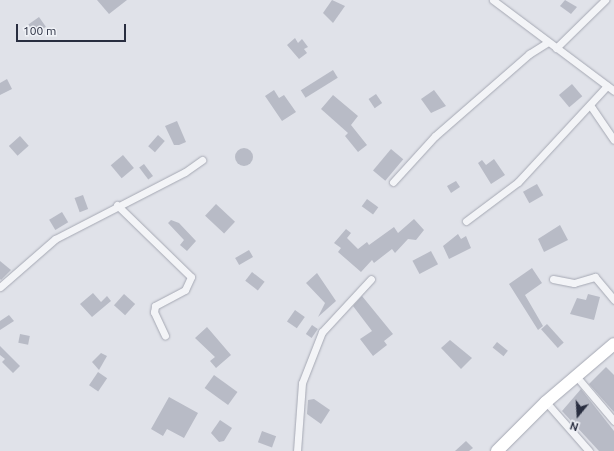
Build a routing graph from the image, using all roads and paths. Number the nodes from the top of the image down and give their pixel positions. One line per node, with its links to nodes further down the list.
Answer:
1 (493, 0): 3 (street)
2 (605, 0): 4 (street)
3 (548, 42): 4 (street); 10 (street)
4 (556, 48): 5 (street)
5 (607, 86): 6 (street); 7 (street)
6 (614, 91)
7 (590, 104): 8 (street); 12 (street)
8 (614, 140)
9 (202, 160): 11 (street)
10 (393, 182)
11 (117, 205): 15 (street); 17 (street)
12 (466, 221)
13 (371, 279): 22 (street)
14 (553, 279): 16 (street)
15 (0, 287)
16 (614, 300)
17 (165, 336)
18 (614, 344): 19 (main road)
19 (576, 376): 20 (main road); 21 (street)
20 (546, 402): 23 (main road); 24 (street)
21 (614, 421)
22 (297, 451)
23 (497, 451)
24 (589, 451)

